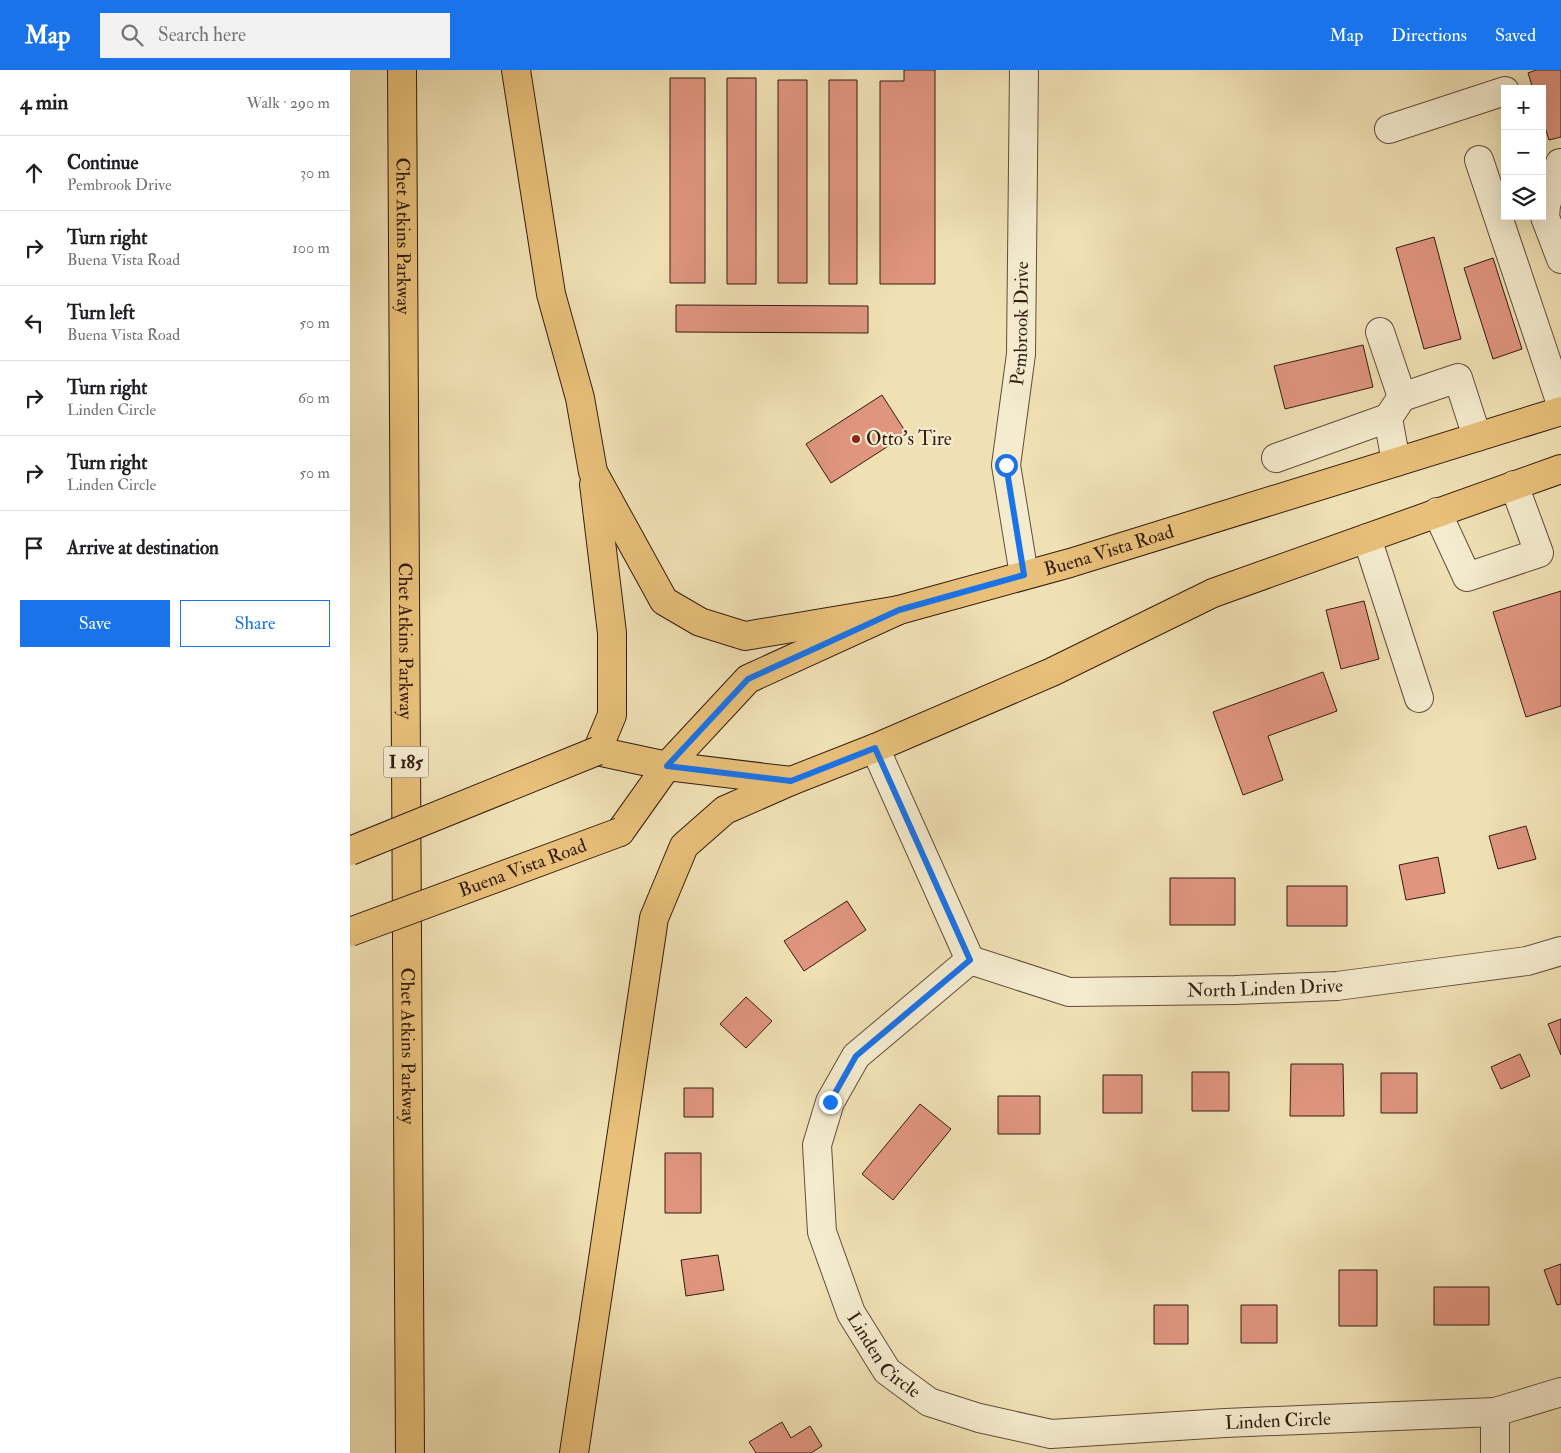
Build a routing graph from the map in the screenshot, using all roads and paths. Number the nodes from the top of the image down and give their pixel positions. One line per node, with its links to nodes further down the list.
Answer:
1 (402, 70): 36 (main road, Chet Atkins Parkway / I 185)
2 (516, 70): 19 (main road)
3 (1024, 70): 23 (street, Pembrook Drive)
4 (1507, 70): 5 (street)
5 (1512, 85)
6 (1501, 92): 7 (street)
7 (1389, 129)
8 (1554, 159): 10 (street)
9 (1479, 160): 12 (street)
10 (1561, 259)
11 (1380, 332): 13 (street)
12 (1561, 404)
13 (1395, 408): 15 (street); 16 (street); 17 (street)
14 (1561, 411): 15 (main road, Buena Vista Road)
15 (1477, 437): 17 (main road, Buena Vista Road)
16 (1276, 458)
17 (1396, 462): 23 (main road, Buena Vista Road)
18 (1561, 469): 20 (main road)
19 (593, 472): 24 (main road); 27 (main road)
20 (1514, 485): 21 (main road); 21 (street)
21 (1437, 512): 22 (main road)
22 (1367, 538): 25 (street); 26 (main road)
23 (1024, 575): 24 (main road, Buena Vista Road)
24 (899, 610): 28 (main road, Buena Vista Road)
25 (1419, 698)
26 (875, 748): 29 (main road); 33 (street)
27 (597, 751): 28 (main road); 30 (main road, bridge)
28 (667, 766): 29 (main road); 31 (main road, Buena Vista Road, bridge)
29 (791, 781): 37 (main road)
30 (350, 851)
31 (350, 932)
32 (1561, 950): 33 (street, North Linden Drive)
33 (970, 960): 35 (street, Linden Circle)
34 (1561, 1392): 35 (street, Linden Circle)
35 (1494, 1412): 38 (street)
36 (410, 1453)
37 (574, 1453)
38 (1495, 1453)

